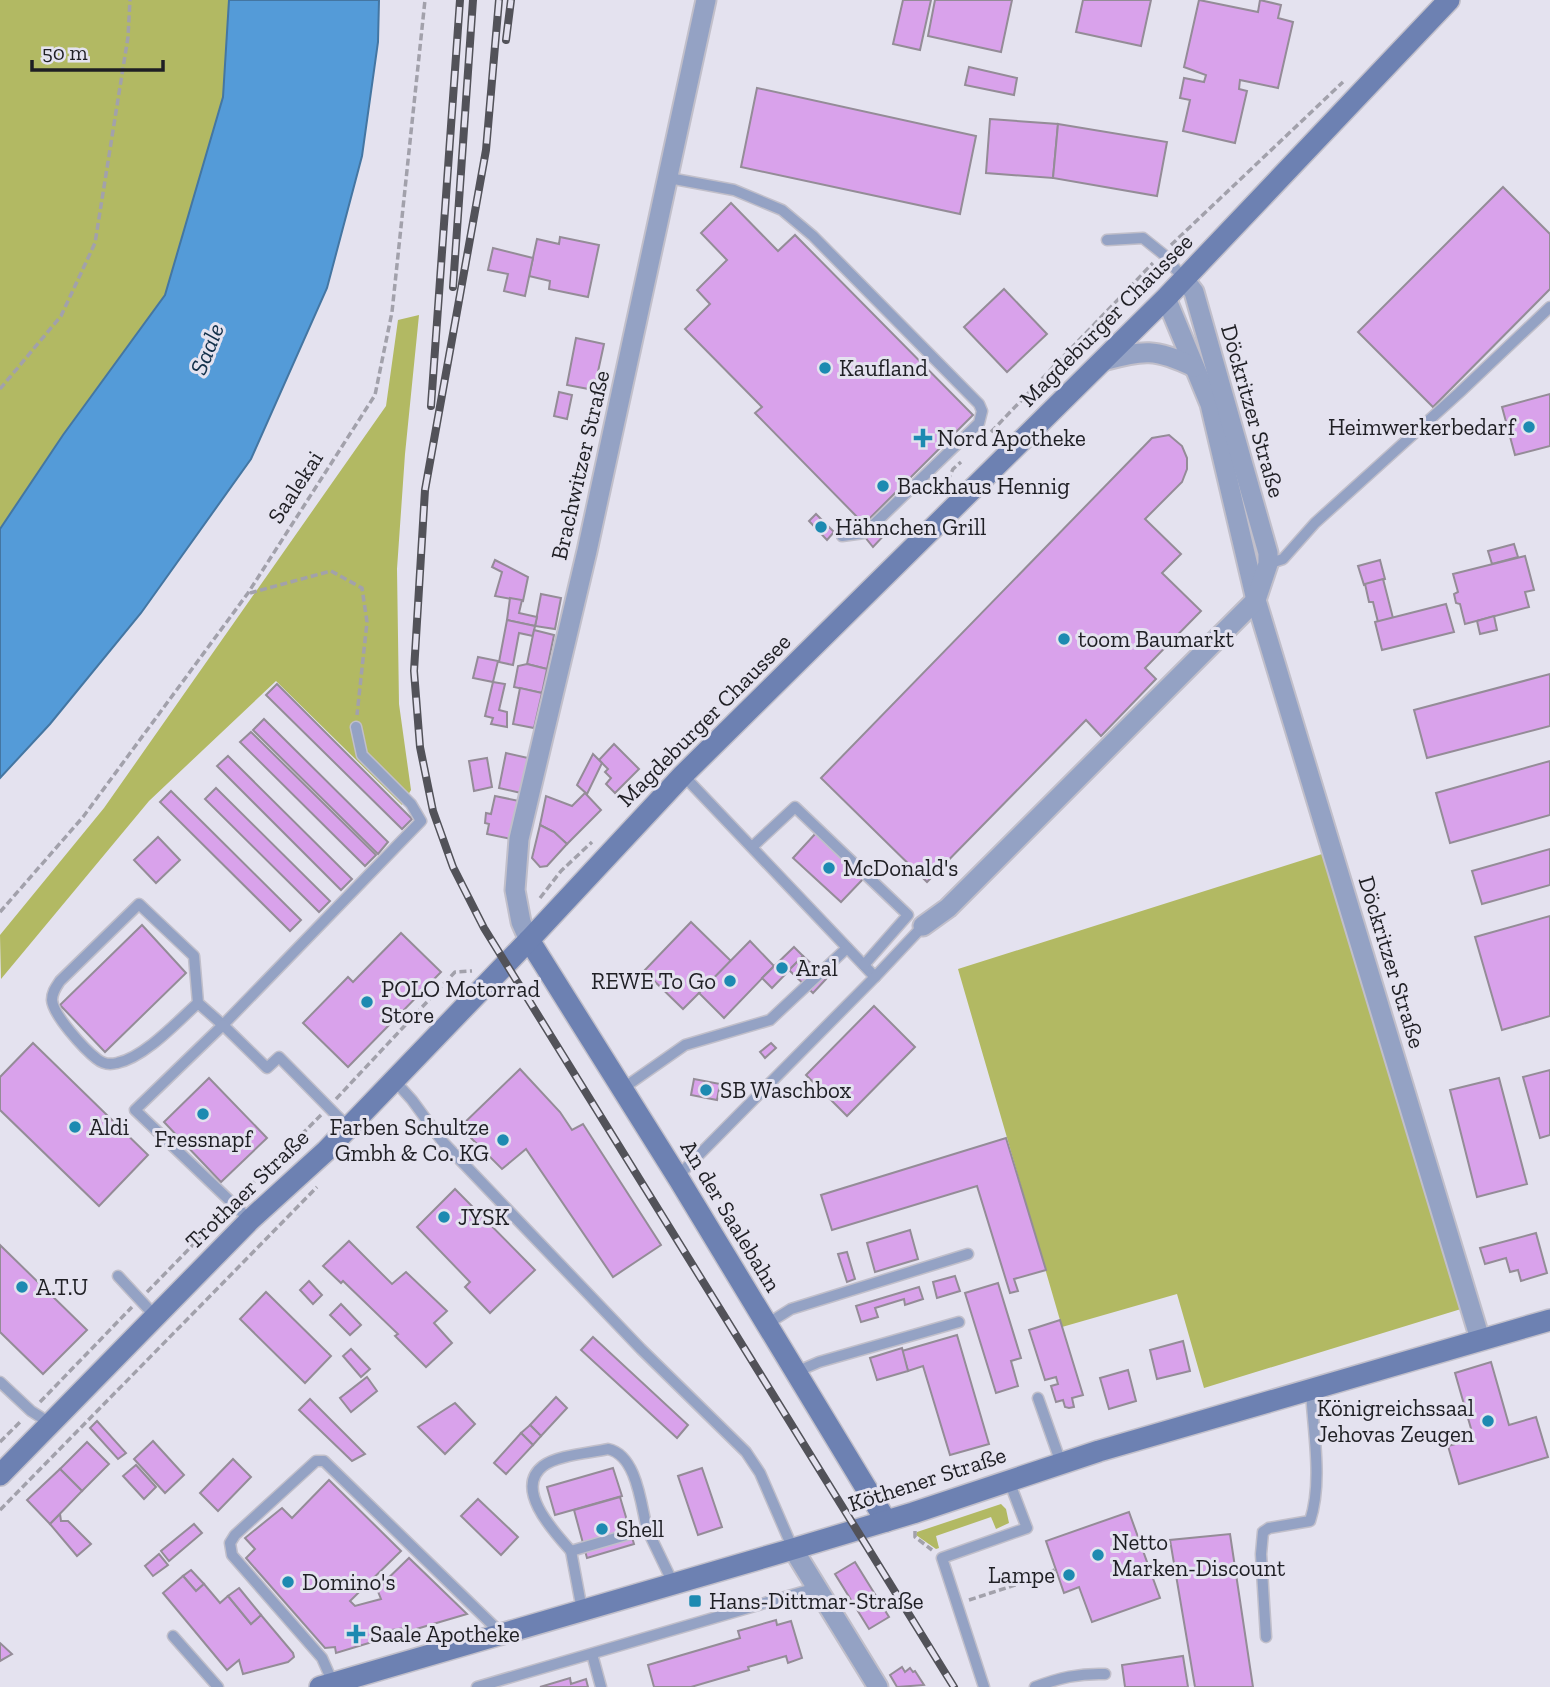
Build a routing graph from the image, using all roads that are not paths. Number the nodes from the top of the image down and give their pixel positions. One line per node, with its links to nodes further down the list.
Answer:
1 (706, 0): 3 (street, Brachwitzer Straße)
2 (1449, 0): 5 (main road, Magdeburger Chaussee)
3 (669, 178): 10 (lane); 17 (street, Brachwitzer Straße)
4 (1107, 240): 5 (lane)
5 (1184, 279): 6 (main road, Magdeburger Chaussee); 11 (street, Döckritzer Straße)
6 (1166, 298): 8 (main road, Magdeburger Chaussee); 9 (street, Döckritzer Straße)
7 (1550, 307): 11 (lane)
8 (1103, 361): 9 (street, Döckritzer Straße); 14 (main road, Magdeburger Chaussee)
9 (1194, 367): 12 (street, Döckritzer Straße)
10 (842, 536)
11 (1268, 564): 12 (street, Döckritzer Straße)
12 (1256, 600): 16 (street, Döckritzer Straße); 34 (street, Döckritzer Straße)
13 (356, 727): 22 (lane)
14 (683, 775): 15 (lane); 17 (main road, Magdeburger Chaussee)
15 (752, 847): 18 (lane); 19 (lane)
16 (923, 926): 20 (lane)
17 (525, 931): 23 (main road, Trothaer Straße); 24 (main road, An der Saalebahn)
18 (847, 948): 19 (lane); 24 (lane)
19 (864, 965): 20 (lane)
20 (875, 977): 26 (lane)
21 (198, 1003): 21 (lane); 22 (lane)
22 (223, 1025): 25 (lane); 27 (lane)
23 (394, 1080): 25 (main road, Trothaer Straße); 45 (lane)
24 (622, 1089): 26 (main road, An der Saalebahn)
25 (348, 1127): 27 (main road, Trothaer Straße)
26 (677, 1177): 33 (main road, An der Saalebahn)
27 (250, 1220): 30 (main road, Trothaer Straße)
28 (968, 1254): 33 (lane)
29 (118, 1276): 30 (lane)
30 (155, 1316): 39 (main road, Trothaer Straße)
31 (1550, 1320): 34 (main road, Köthener Straße)
32 (959, 1322): 35 (lane)
33 (767, 1324): 35 (main road, An der Saalebahn)
34 (1480, 1339): 37 (main road, Köthener Straße)
35 (796, 1373): 43 (main road, An der Saalebahn)
36 (0, 1382): 39 (lane)
37 (1311, 1389): 40 (main road, Köthener Straße); 52 (lane)
38 (1038, 1398): 40 (lane)
39 (50, 1423): 41 (main road, Trothaer Straße)
40 (1061, 1463): 42 (main road, Köthener Straße)
41 (0, 1475)
42 (1009, 1480): 43 (main road, Köthener Straße); 60 (lane)
43 (886, 1521): 45 (main road, Köthener Straße)
44 (647, 1530): 46 (lane); 46 (lane); 47 (lane)
45 (793, 1549): 47 (main road, Köthener Straße); 48 (street)
46 (571, 1551): 49 (lane)
47 (673, 1583): 49 (main road, Köthener Straße)
48 (816, 1588): 53 (lane); 59 (street)
49 (582, 1610): 50 (main road, Köthener Straße)
50 (502, 1634): 55 (main road, Köthener Straße); 55 (lane)
51 (173, 1636): 56 (lane)
52 (1266, 1637)
53 (592, 1654): 57 (lane); 58 (lane)
54 (1105, 1674): 61 (lane)
55 (327, 1685)
56 (218, 1687)
57 (477, 1687)
58 (601, 1687)
59 (878, 1687)
60 (984, 1687)
61 (1035, 1687)

